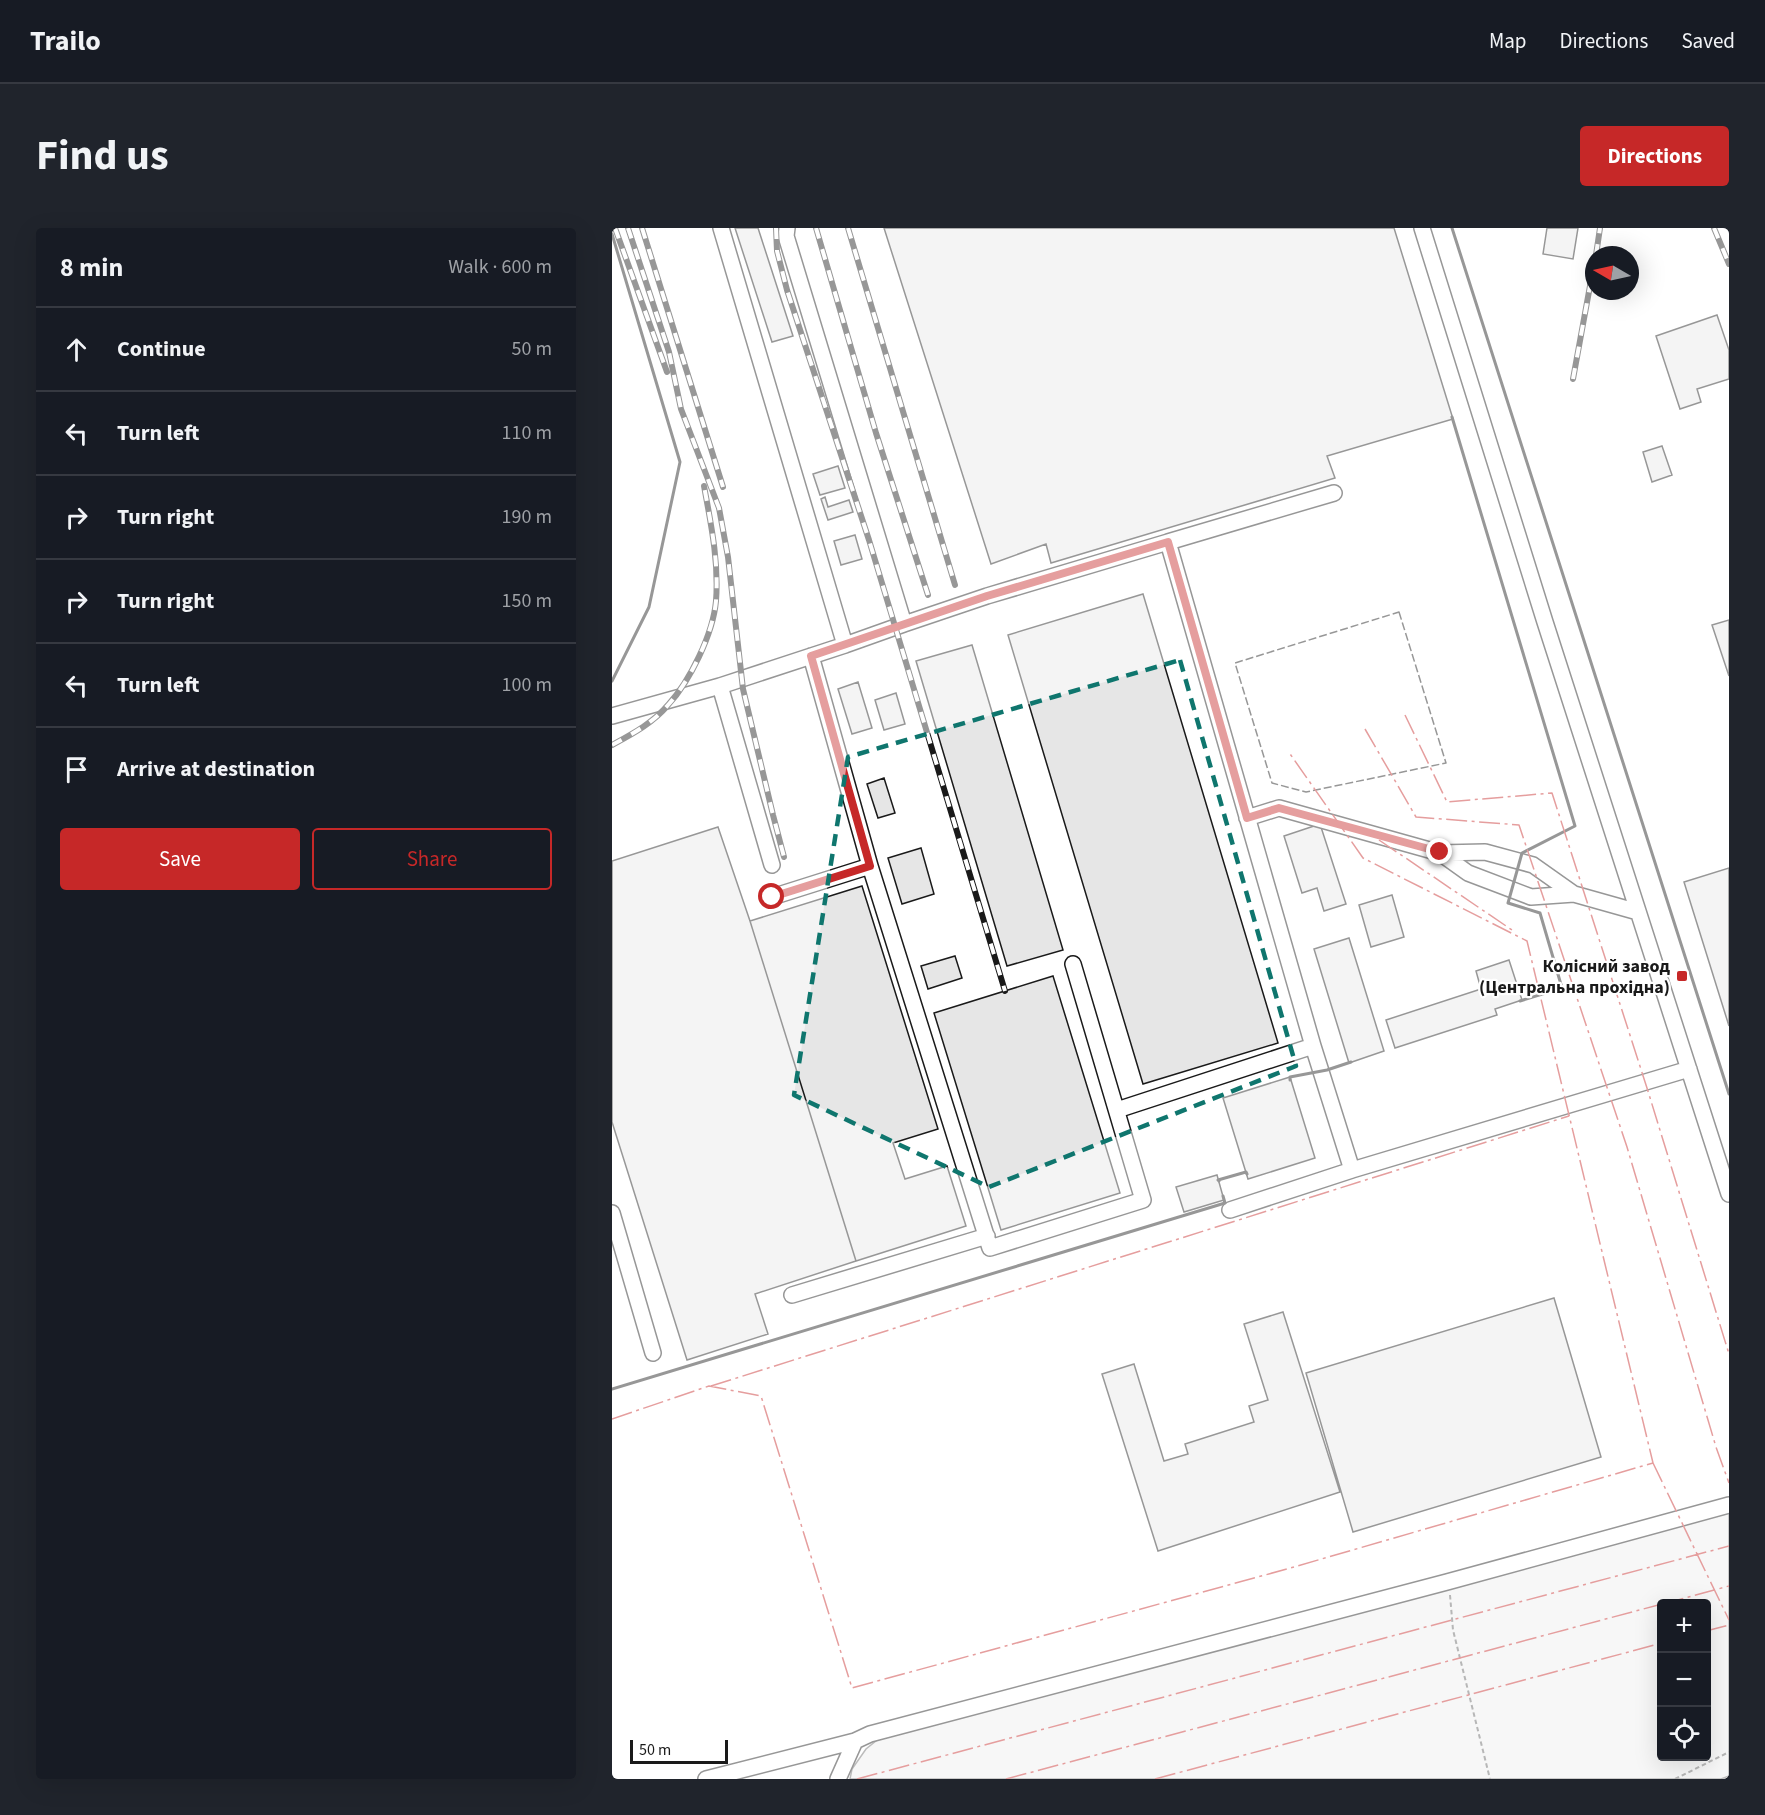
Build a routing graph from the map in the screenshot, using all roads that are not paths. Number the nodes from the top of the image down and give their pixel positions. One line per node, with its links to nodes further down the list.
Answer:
1 (721, 228): 7 (street)
2 (787, 228): 6 (street)
3 (1422, 228): 17 (street)
4 (1334, 493): 5 (street)
5 (1168, 542): 6 (street); 11 (street)
6 (904, 624): 7 (street)
7 (845, 645): 8 (street)
8 (811, 656): 9 (street); 14 (street)
9 (720, 686): 10 (street); 13 (street)
10 (612, 716)
11 (1247, 818): 12 (street); 19 (street)
12 (1440, 852): 15 (street); 15 (street)
13 (772, 865)
14 (870, 866): 16 (street); 26 (street)
15 (1575, 894): 17 (street)
16 (772, 897)
17 (1638, 912): 20 (street)
18 (1073, 964): 21 (street)
19 (1313, 1046): 21 (street); 22 (street)
20 (1689, 1070): 22 (street); 23 (street)
21 (1117, 1110): 26 (street)
22 (1352, 1170): 24 (street)
23 (1729, 1194)
24 (1230, 1210)
25 (612, 1213): 28 (street)
26 (987, 1236): 27 (street)
27 (792, 1295)
28 (652, 1353)
29 (1729, 1505): 30 (street)
30 (855, 1741): 31 (street); 32 (street)
31 (706, 1779)
32 (838, 1779)

